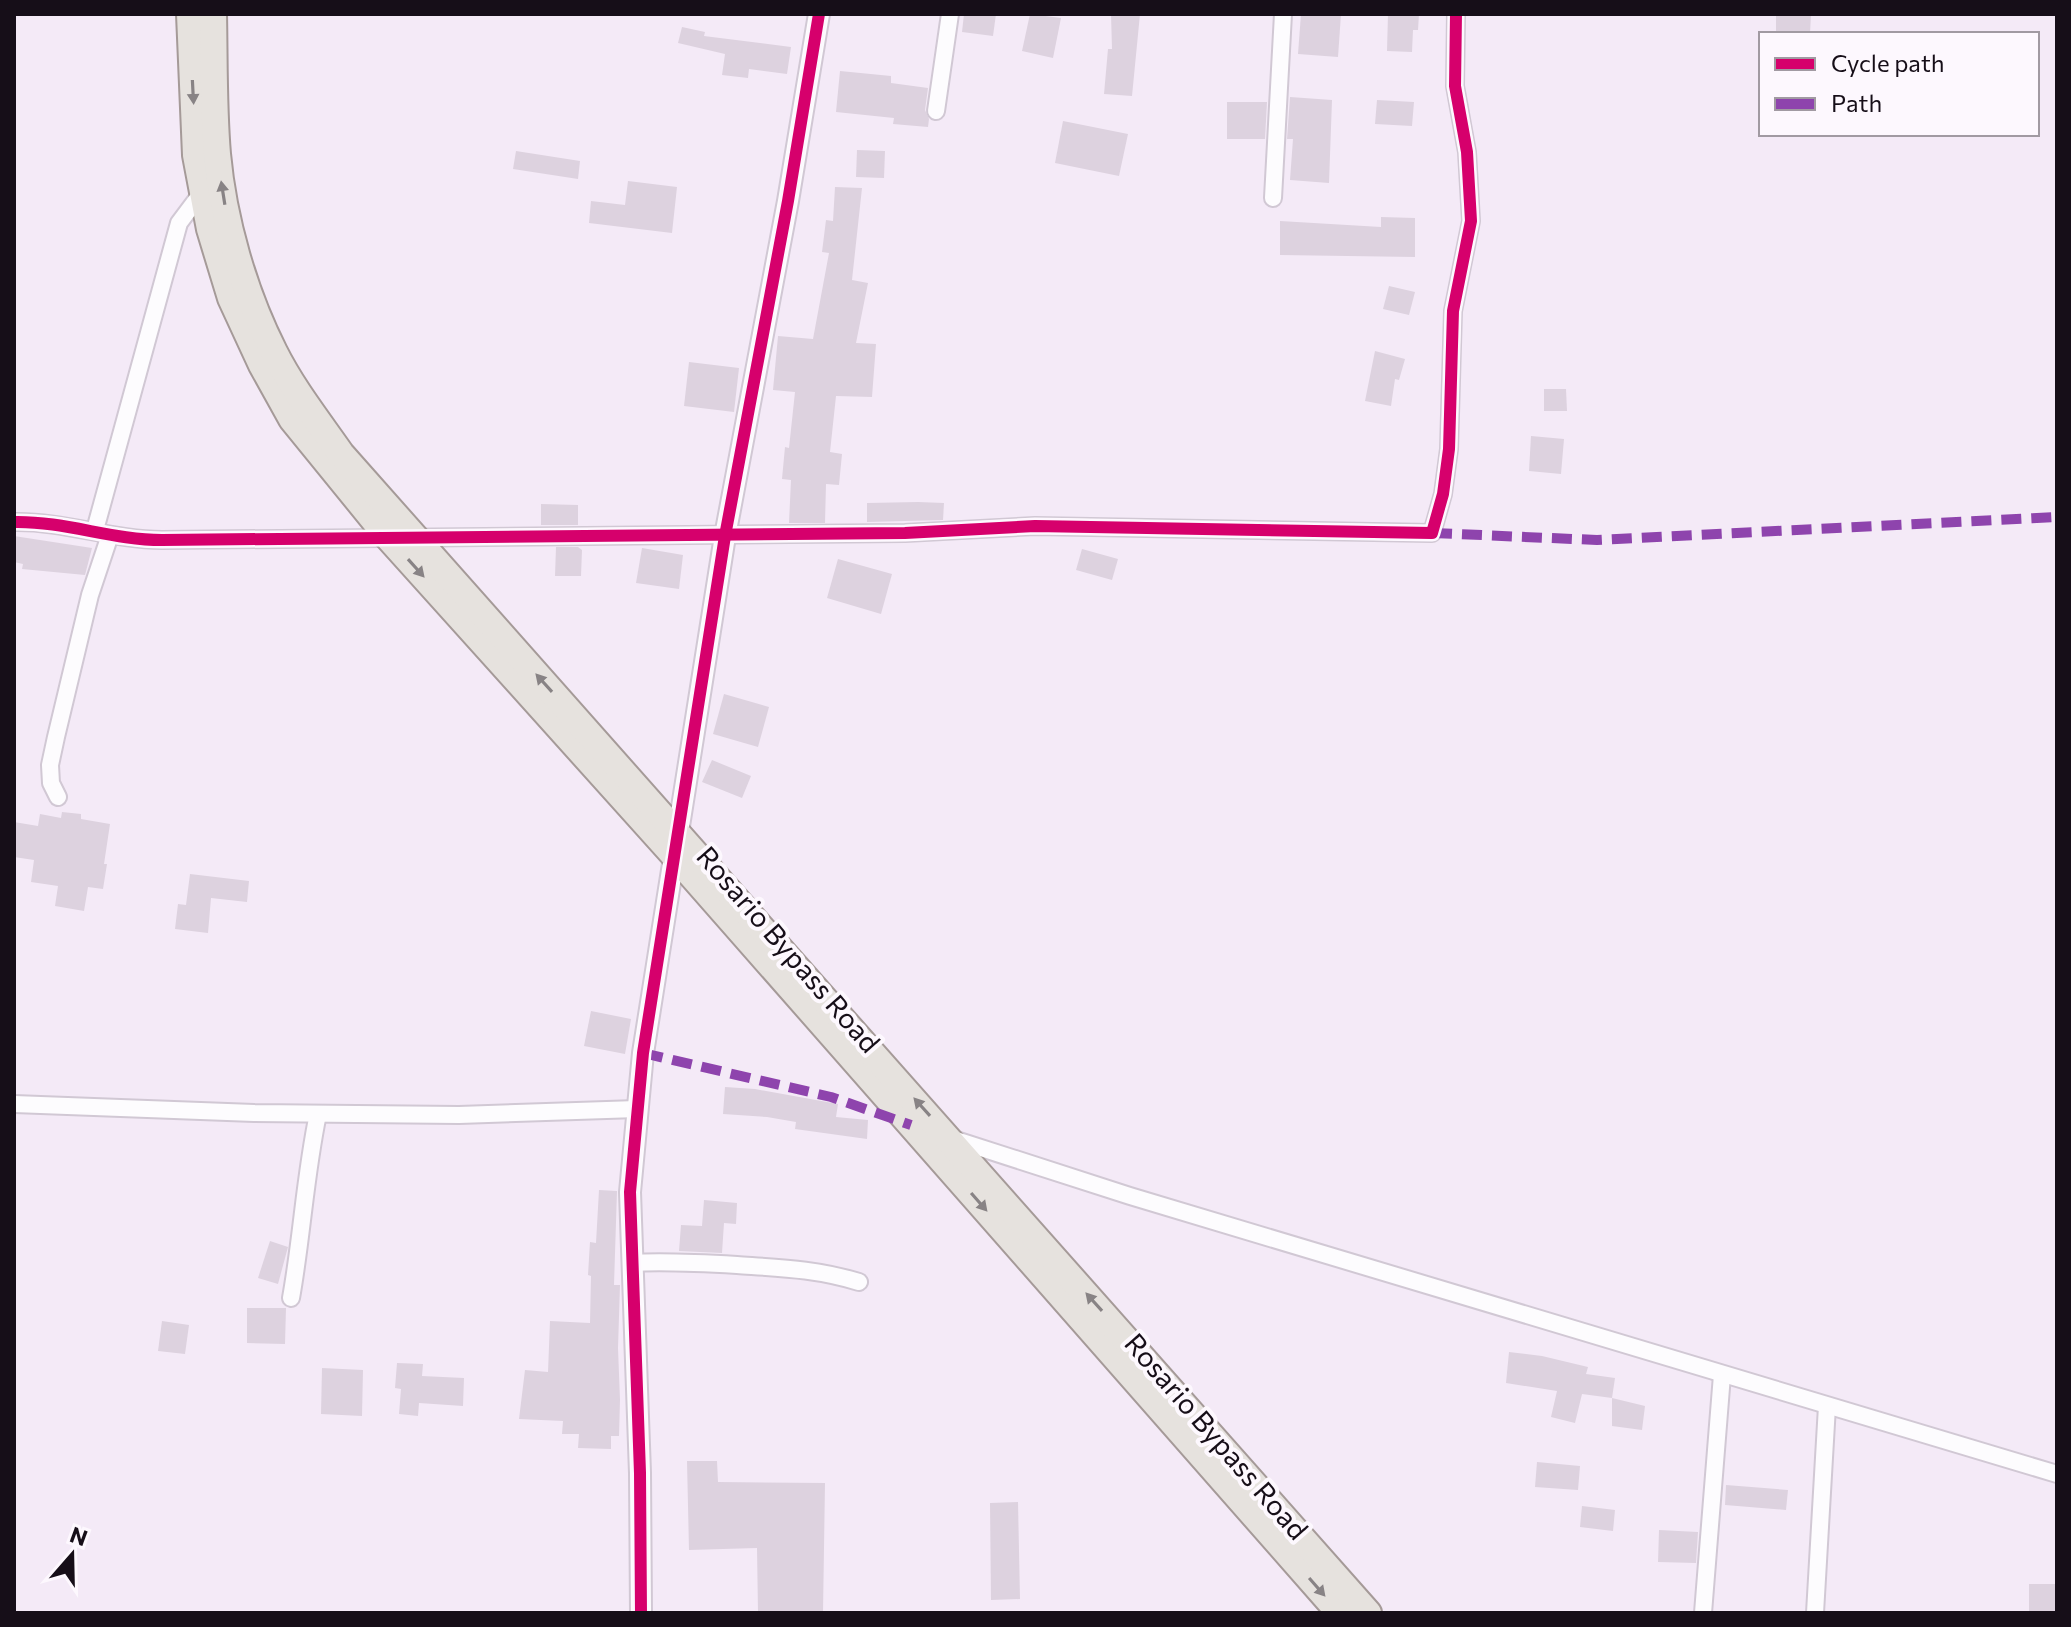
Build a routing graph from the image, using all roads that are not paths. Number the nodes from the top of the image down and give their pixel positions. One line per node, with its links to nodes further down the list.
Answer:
1 (190, 14): 8 (main road, Rosario Bypass Road, one-way to 8)
2 (213, 14): 13 (main road, Rosario Bypass Road, one-way to 2)
3 (819, 14): 12 (street)
4 (950, 14): 7 (street)
5 (1283, 14): 9 (street)
6 (1456, 14): 12 (street)
7 (936, 111)
8 (203, 191): 11 (street); 13 (main road, Rosario Bypass Road)
9 (1273, 198)
10 (14, 522): 11 (street)
11 (103, 533): 13 (street); 14 (street)
12 (725, 536): 13 (street); 15 (street)
13 (401, 537): 15 (main road, Rosario Bypass Road)
14 (58, 797)
15 (675, 843): 17 (street); 19 (main road, Rosario Bypass Road, one-way to 15); 27 (main road, Rosario Bypass Road, one-way to 27)
16 (14, 1104): 18 (street)
17 (637, 1109): 18 (street); 20 (street)
18 (318, 1114): 22 (street)
19 (949, 1137): 23 (street); 28 (main road, Rosario Bypass Road, one-way to 19)
20 (632, 1263): 21 (street); 26 (street)
21 (859, 1282)
22 (291, 1298)
23 (1722, 1375): 24 (street); 29 (street)
24 (1827, 1406): 25 (street); 30 (street)
25 (2057, 1474)
26 (641, 1613)
27 (1340, 1613)
28 (1368, 1613)
29 (1703, 1613)
30 (1815, 1613)

